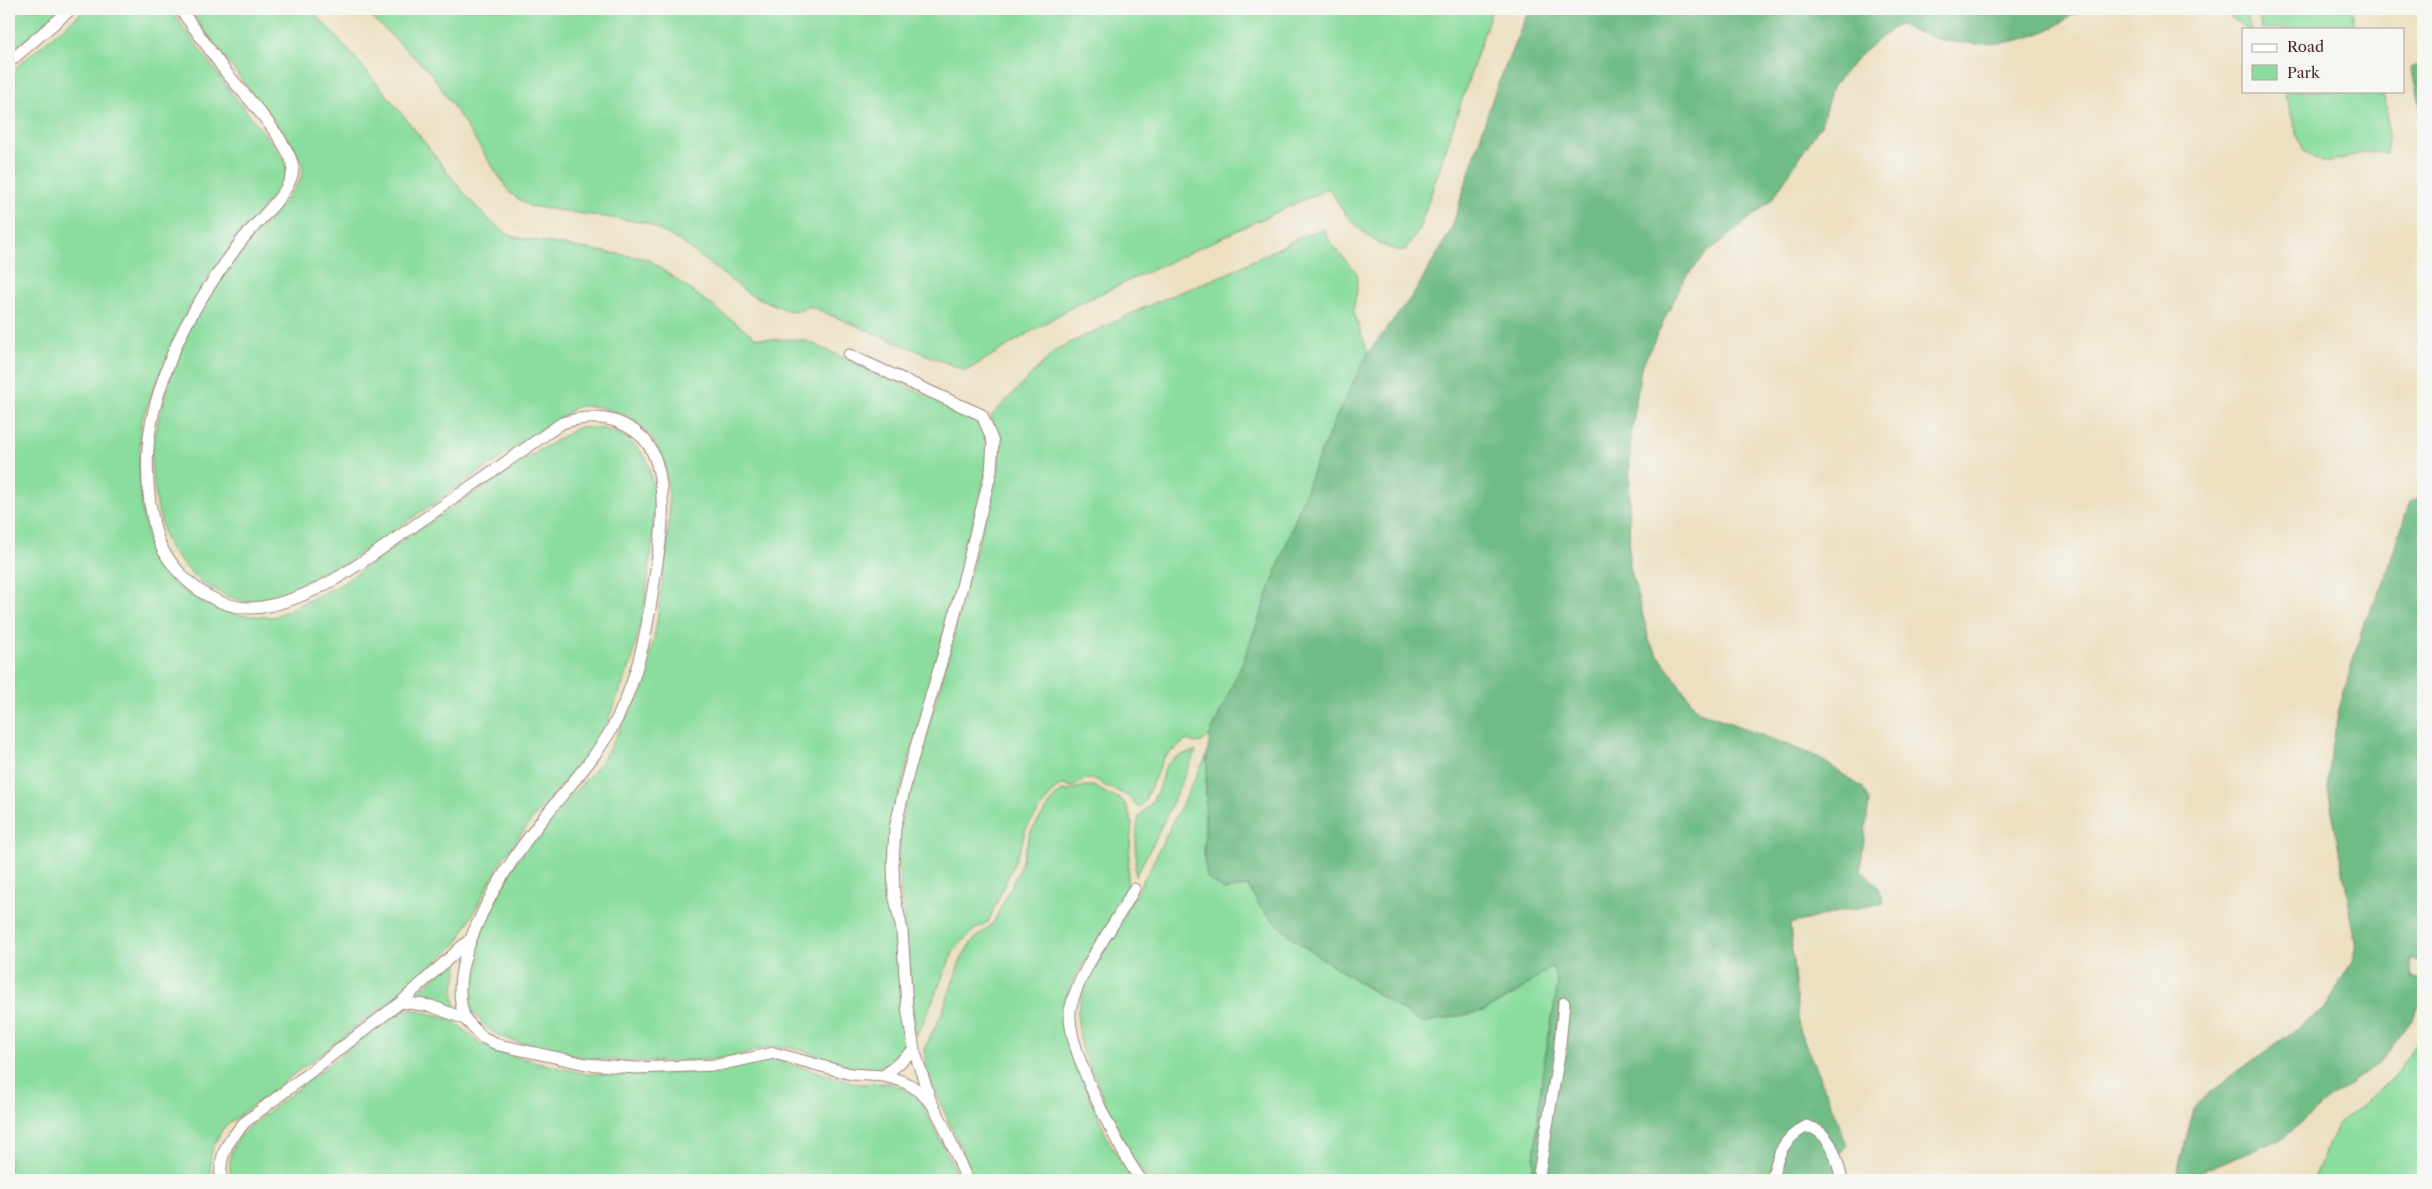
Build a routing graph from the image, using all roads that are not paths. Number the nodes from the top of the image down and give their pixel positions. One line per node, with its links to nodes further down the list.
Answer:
1 (71, 9): 3 (street)
2 (180, 9): 6 (street)
3 (9, 62)
4 (849, 355): 10 (street)
5 (1134, 889): 15 (street)
6 (470, 940): 7 (street); 9 (street)
7 (401, 1002): 9 (street); 13 (street)
8 (1564, 1003): 16 (street)
9 (465, 1020): 11 (street)
10 (914, 1050): 11 (street); 12 (street)
11 (884, 1076): 12 (street)
12 (931, 1102): 14 (street)
13 (221, 1180)
14 (967, 1180)
15 (1141, 1180)
16 (1538, 1180)
17 (1772, 1180): 18 (street)
18 (1842, 1180)

